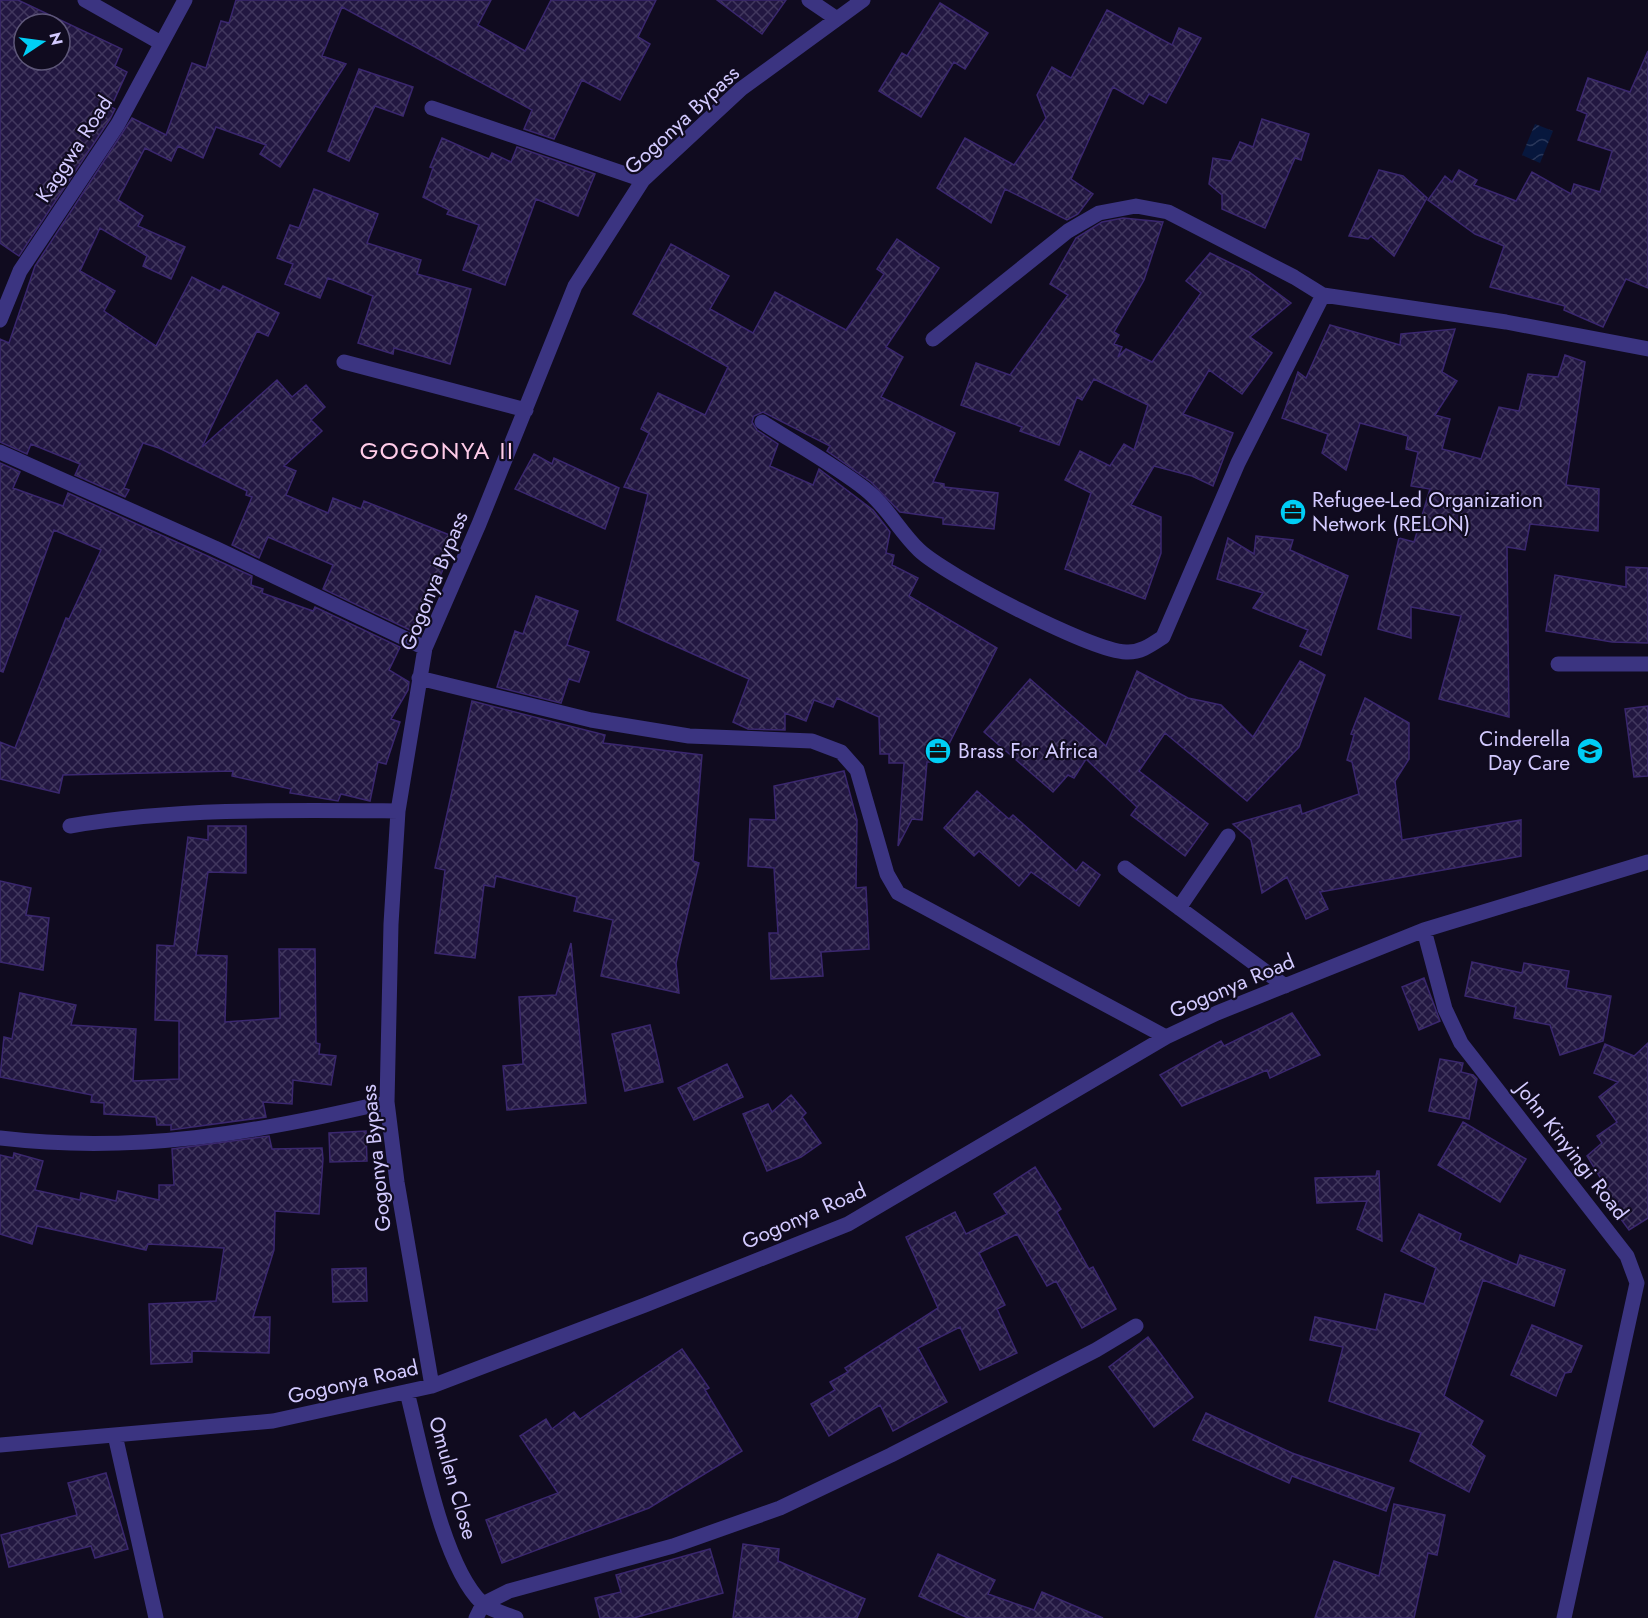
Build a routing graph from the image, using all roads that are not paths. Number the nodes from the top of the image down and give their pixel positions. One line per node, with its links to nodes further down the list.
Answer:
1 (85, 0): 6 (street)
2 (185, 0): 6 (street, Kaggwa Road)
3 (809, 0): 5 (street)
4 (863, 0): 5 (street, Gogonya Bypass)
5 (837, 19): 8 (street, Gogonya Bypass)
6 (162, 43): 10 (street, Kaggwa Road)
7 (432, 108): 8 (street)
8 (644, 180): 14 (street, Gogonya Bypass)
9 (1323, 295): 11 (street); 12 (street); 15 (street)
10 (0, 320)
11 (933, 339)
12 (1648, 349)
13 (344, 362): 14 (street)
14 (526, 410): 17 (street, Gogonya Bypass)
15 (762, 422)
16 (0, 452): 17 (street)
17 (425, 648): 20 (street, Gogonya Bypass)
18 (1558, 664): 19 (street)
19 (1648, 664)
20 (419, 678): 21 (street, Gogonya Bypass); 29 (street)
21 (398, 811): 22 (street); 30 (street, Gogonya Bypass)
22 (70, 826)
23 (1227, 836): 26 (street)
24 (1648, 862): 27 (street, Gogonya Road)
25 (1125, 868): 26 (street)
26 (1179, 908): 28 (street)
27 (1424, 930): 28 (street, Gogonya Road); 41 (street, John Kinyingi Road)
28 (1285, 986): 29 (street, Gogonya Road)
29 (1166, 1037): 33 (street, Gogonya Road)
30 (387, 1102): 31 (street); 33 (street, Gogonya Bypass)
31 (0, 1138)
32 (1136, 1326): 37 (street)
33 (432, 1386): 34 (street, Gogonya Road)
34 (407, 1392): 35 (street, Gogonya Road); 37 (street, Omulen Close)
35 (115, 1435): 36 (street, Gogonya Road); 38 (street)
36 (0, 1445)
37 (483, 1604): 39 (street); 40 (street)
38 (156, 1618)
39 (476, 1618)
40 (516, 1618)
41 (1564, 1618)

